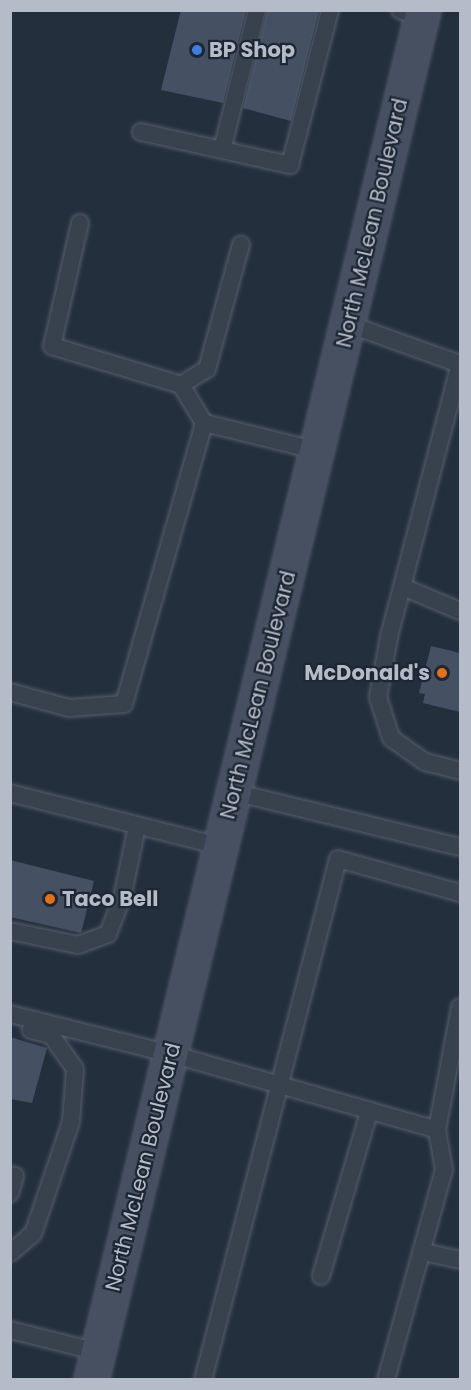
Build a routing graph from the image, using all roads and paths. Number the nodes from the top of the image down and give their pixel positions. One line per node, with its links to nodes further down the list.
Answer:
1 (256, 10): 5 (lane)
2 (330, 10): 5 (lane)
3 (415, 13): 8 (main road, North McLean Boulevard)
4 (141, 132): 5 (lane)
5 (222, 150)
6 (80, 223): 10 (lane)
7 (241, 245): 10 (lane)
8 (348, 324): 9 (lane); 12 (main road, North McLean Boulevard)
9 (460, 363): 13 (lane)
10 (181, 385): 11 (lane)
11 (204, 423): 12 (lane); 15 (lane)
12 (318, 451): 17 (main road, North McLean Boulevard)
13 (402, 587): 14 (lane); 16 (lane)
14 (460, 611)
15 (10, 692)
16 (457, 768)
17 (234, 792): 20 (main road, North McLean Boulevard); 21 (lane)
18 (10, 793): 19 (lane)
19 (137, 826): 20 (lane); 23 (lane)
20 (220, 846): 28 (main road, North McLean Boulevard)
21 (460, 847)
22 (460, 893): 29 (lane)
23 (10, 931)
24 (460, 1007): 27 (lane)
25 (10, 1014): 28 (lane)
26 (10, 1025): 35 (lane)
27 (456, 1044): 31 (lane)
28 (171, 1054): 29 (lane); 39 (main road, North McLean Boulevard)
29 (280, 1087): 30 (lane); 40 (lane)
30 (369, 1112): 31 (lane); 37 (lane)
31 (436, 1130): 34 (lane)
32 (10, 1175): 33 (lane)
33 (10, 1193)
34 (423, 1252): 36 (lane); 41 (lane)
35 (10, 1253)
36 (460, 1260)
37 (321, 1276)
38 (10, 1330): 39 (lane)
39 (94, 1366)
40 (203, 1380)
41 (386, 1380)

